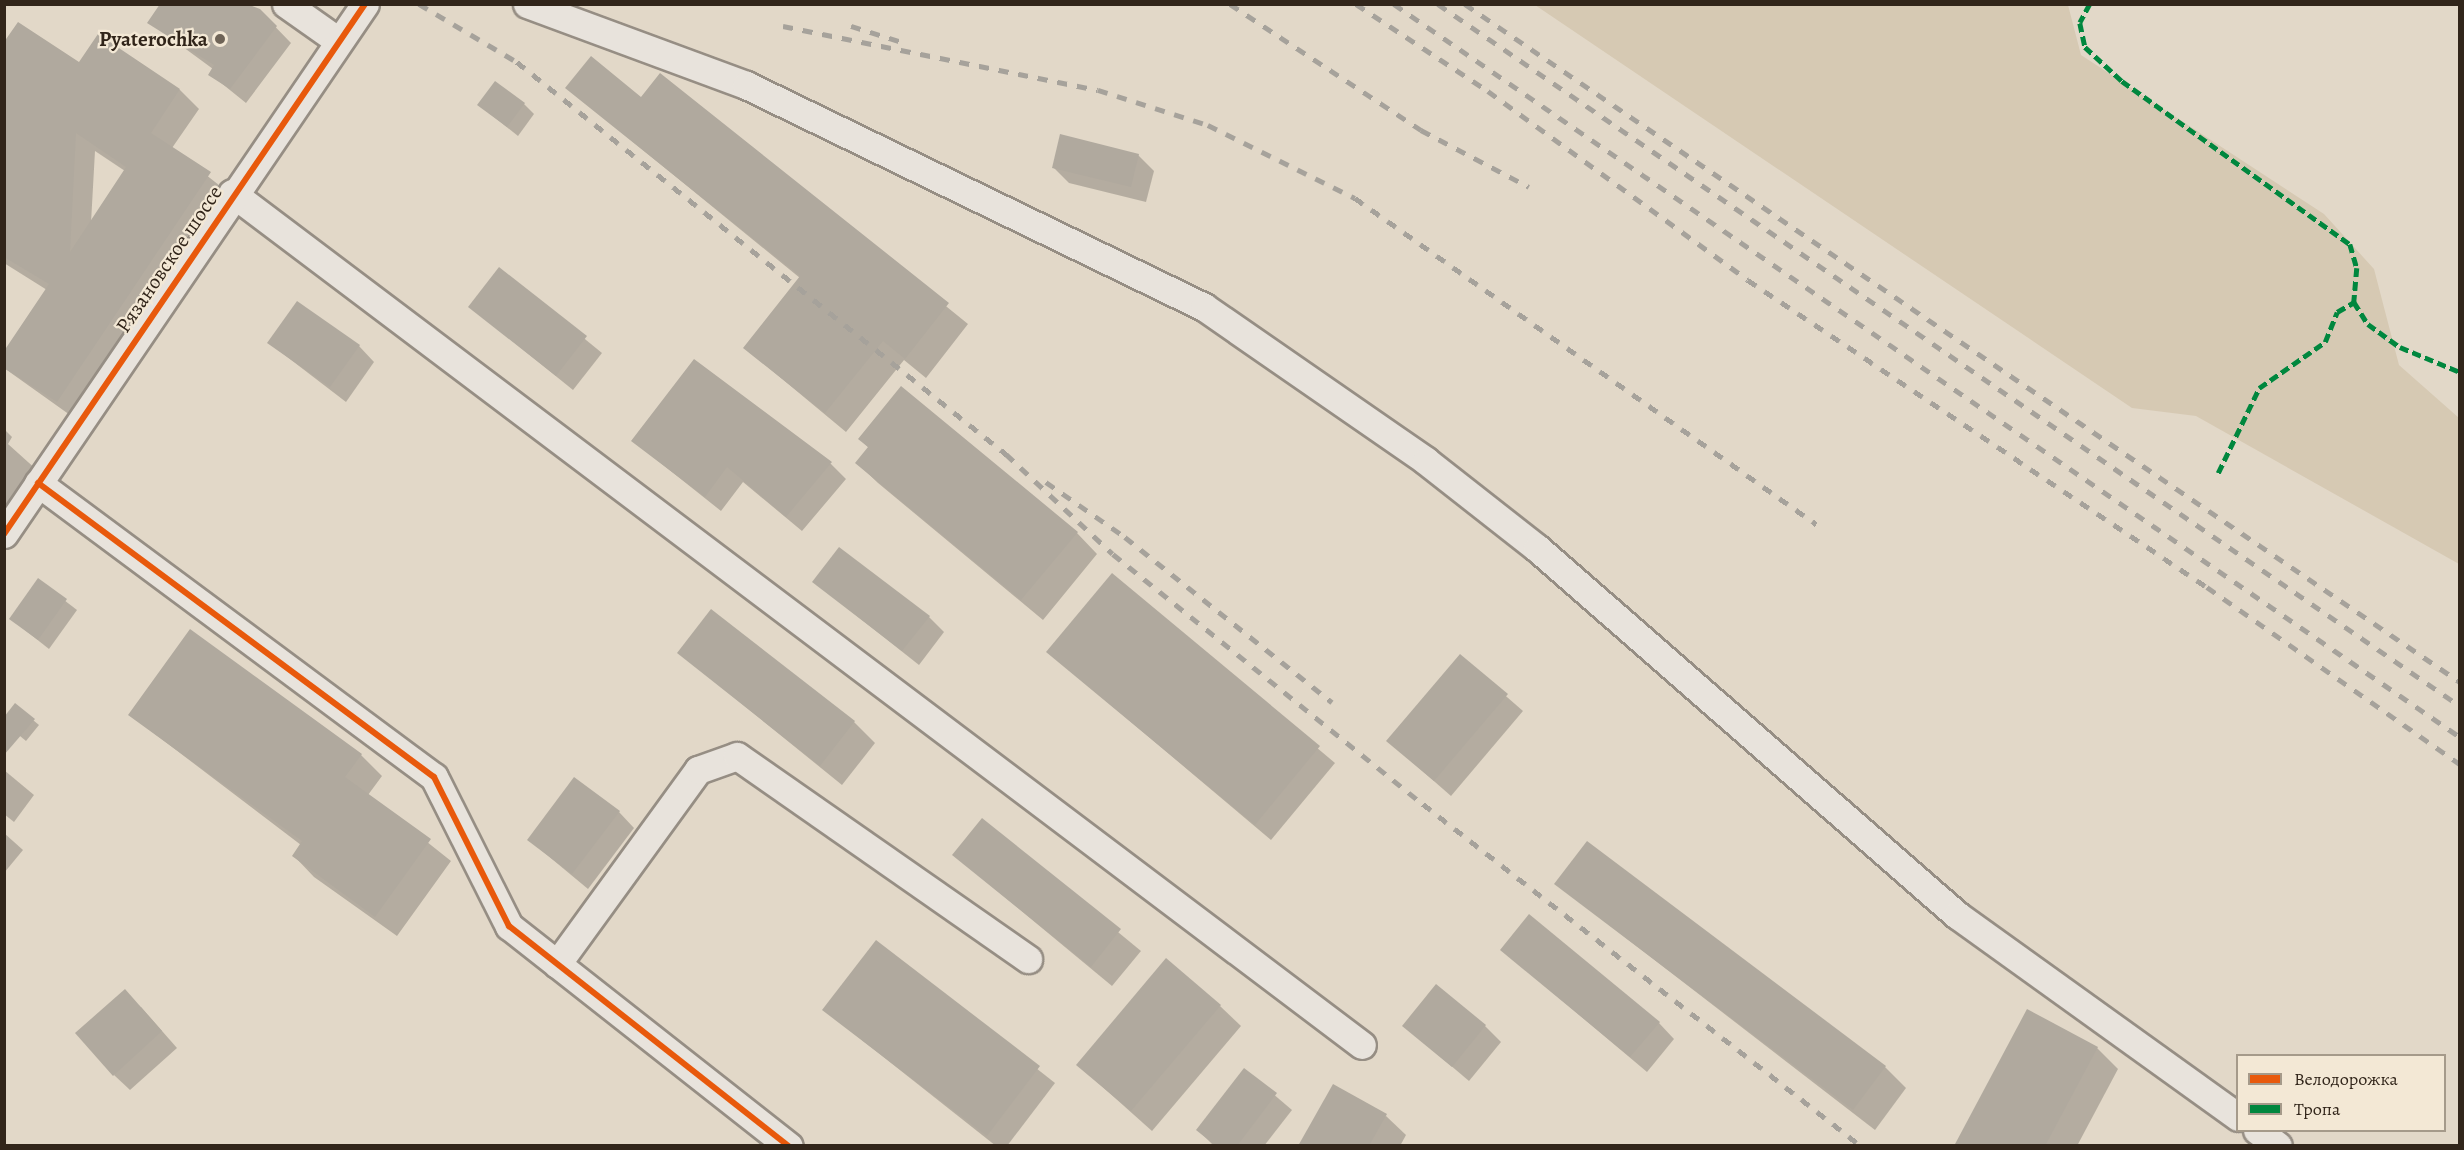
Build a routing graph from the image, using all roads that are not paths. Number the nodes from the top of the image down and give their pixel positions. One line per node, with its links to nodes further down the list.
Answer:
1 (286, 4): 4 (street)
2 (364, 4): 4 (street, Рязановское шоссе)
3 (526, 4): 11 (street)
4 (337, 40): 5 (street, Рязановское шоссе)
5 (232, 193): 6 (street, Рязановское шоссе); 10 (street)
6 (38, 483): 7 (street, Рязановское шоссе); 9 (street)
7 (4, 534)
8 (1028, 959): 9 (street)
9 (557, 964): 13 (street)
10 (1362, 1045)
11 (2236, 1116)
12 (2258, 1132): 14 (street)
13 (789, 1146)
14 (2278, 1146)

